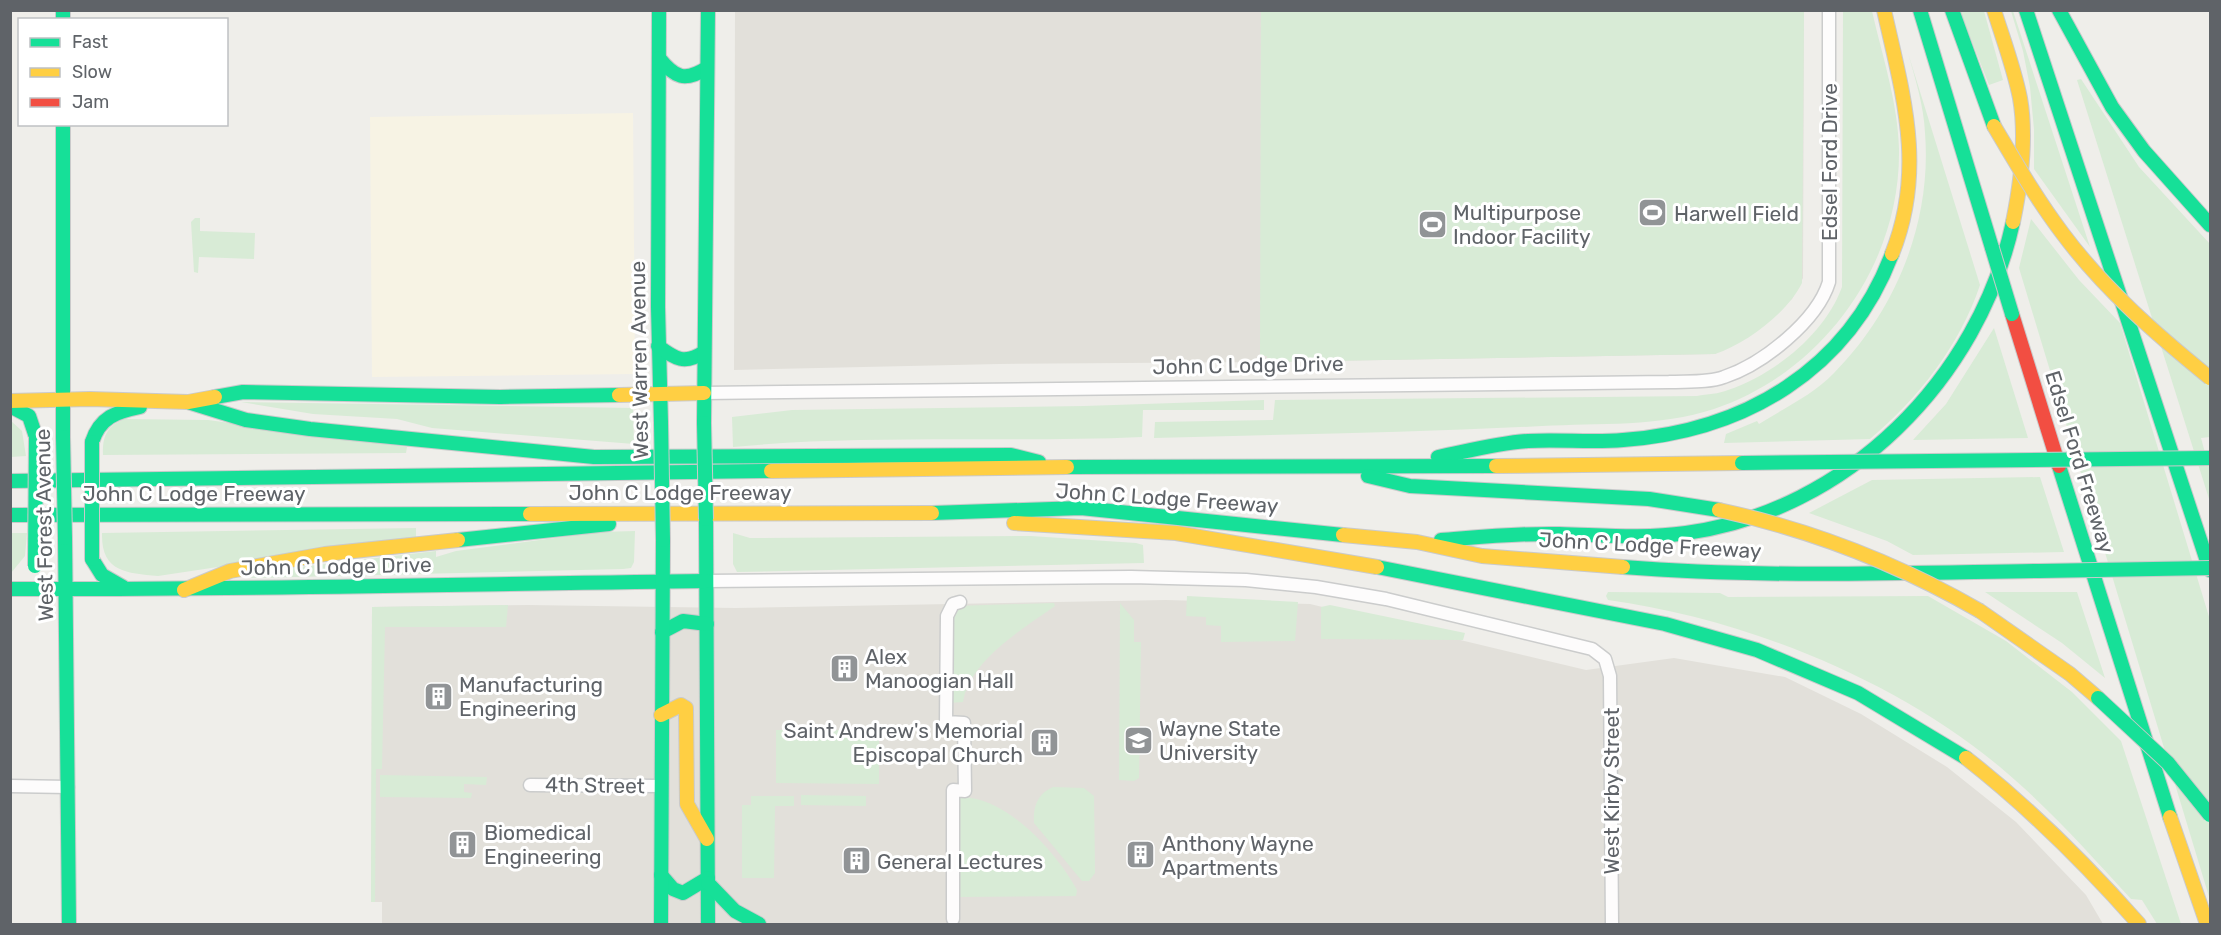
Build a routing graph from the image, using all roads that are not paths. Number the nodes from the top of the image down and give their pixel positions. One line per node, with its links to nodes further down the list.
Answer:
1 (659, 10): 10 (main road, West Warren Avenue)
2 (708, 10): 11 (main road)
3 (1829, 10): 14 (street, Edsel Ford Drive)
4 (1884, 10): 27 (main road)
5 (1920, 10): 60 (main road, Edsel Ford Freeway, bridge)
6 (1952, 10): 17 (main road, bridge)
7 (1994, 10): 33 (main road)
8 (2026, 10): 34 (main road)
9 (2059, 10): 13 (main road)
10 (659, 58): 11 (main road); 15 (main road, West Warren Avenue)
11 (707, 68): 16 (main road)
12 (63, 126): 20 (main road, West Forest Avenue)
13 (2211, 225)
14 (1815, 310): 18 (street, John C Lodge Drive)
15 (658, 346): 16 (main road); 19 (main road, West Warren Avenue)
16 (704, 352): 18 (main road)
17 (2211, 378)
18 (704, 393): 19 (main road, John C Lodge Drive); 35 (main road, bridge)
19 (658, 394): 23 (main road, John C Lodge Drive); 36 (main road, West Warren Avenue, bridge)
20 (63, 400): 21 (main road); 22 (main road); 39 (main road, West Forest Avenue, bridge)
21 (10, 401)
22 (165, 401): 23 (main road); 38 (main road, bridge)
23 (188, 402): 28 (main road)
24 (10, 406): 37 (main road, bridge)
25 (2211, 458): 27 (main road, John C Lodge Freeway, bridge)
26 (1329, 467): 27 (main road, John C Lodge Freeway); 28 (main road, John C Lodge Freeway); 49 (main road, bridge)
27 (1377, 468)
28 (1066, 469): 29 (main road, John C Lodge Freeway)
29 (10, 481)
30 (631, 512): 31 (main road, John C Lodge Freeway); 32 (main road, John C Lodge Freeway); 40 (main road)
31 (969, 513): 33 (main road, John C Lodge Freeway); 59 (main road)
32 (10, 515)
33 (1417, 542): 34 (main road, John C Lodge Freeway, bridge)
34 (2211, 569)
35 (706, 581): 36 (main road, John C Lodge Drive); 42 (main road); 58 (street, West Kirby Street)
36 (663, 582): 40 (main road, John C Lodge Drive); 43 (main road, West Warren Avenue)
37 (10, 588): 39 (main road, John C Lodge Drive)
38 (125, 588): 39 (main road, John C Lodge Drive); 40 (main road, John C Lodge Drive)
39 (67, 589): 48 (main road, West Forest Avenue)
40 (184, 590)
41 (960, 602): 53 (street)
42 (707, 624): 43 (main road); 50 (main road)
43 (662, 632): 44 (main road, West Warren Avenue)
44 (661, 715): 47 (main road, West Warren Avenue); 50 (main road)
45 (530, 784): 47 (street, 4th Street)
46 (10, 786): 48 (street)
47 (661, 786): 51 (main road, West Warren Avenue)
48 (68, 787): 54 (main road, West Forest Avenue)
49 (2211, 815)
50 (708, 840): 52 (main road)
51 (661, 875): 52 (main road); 55 (main road, West Warren Avenue)
52 (708, 881): 56 (main road); 57 (main road)
53 (953, 919)
54 (69, 924)
55 (661, 924)
56 (708, 924)
57 (759, 924)
58 (1612, 924)
59 (2139, 924)
60 (2207, 924)

